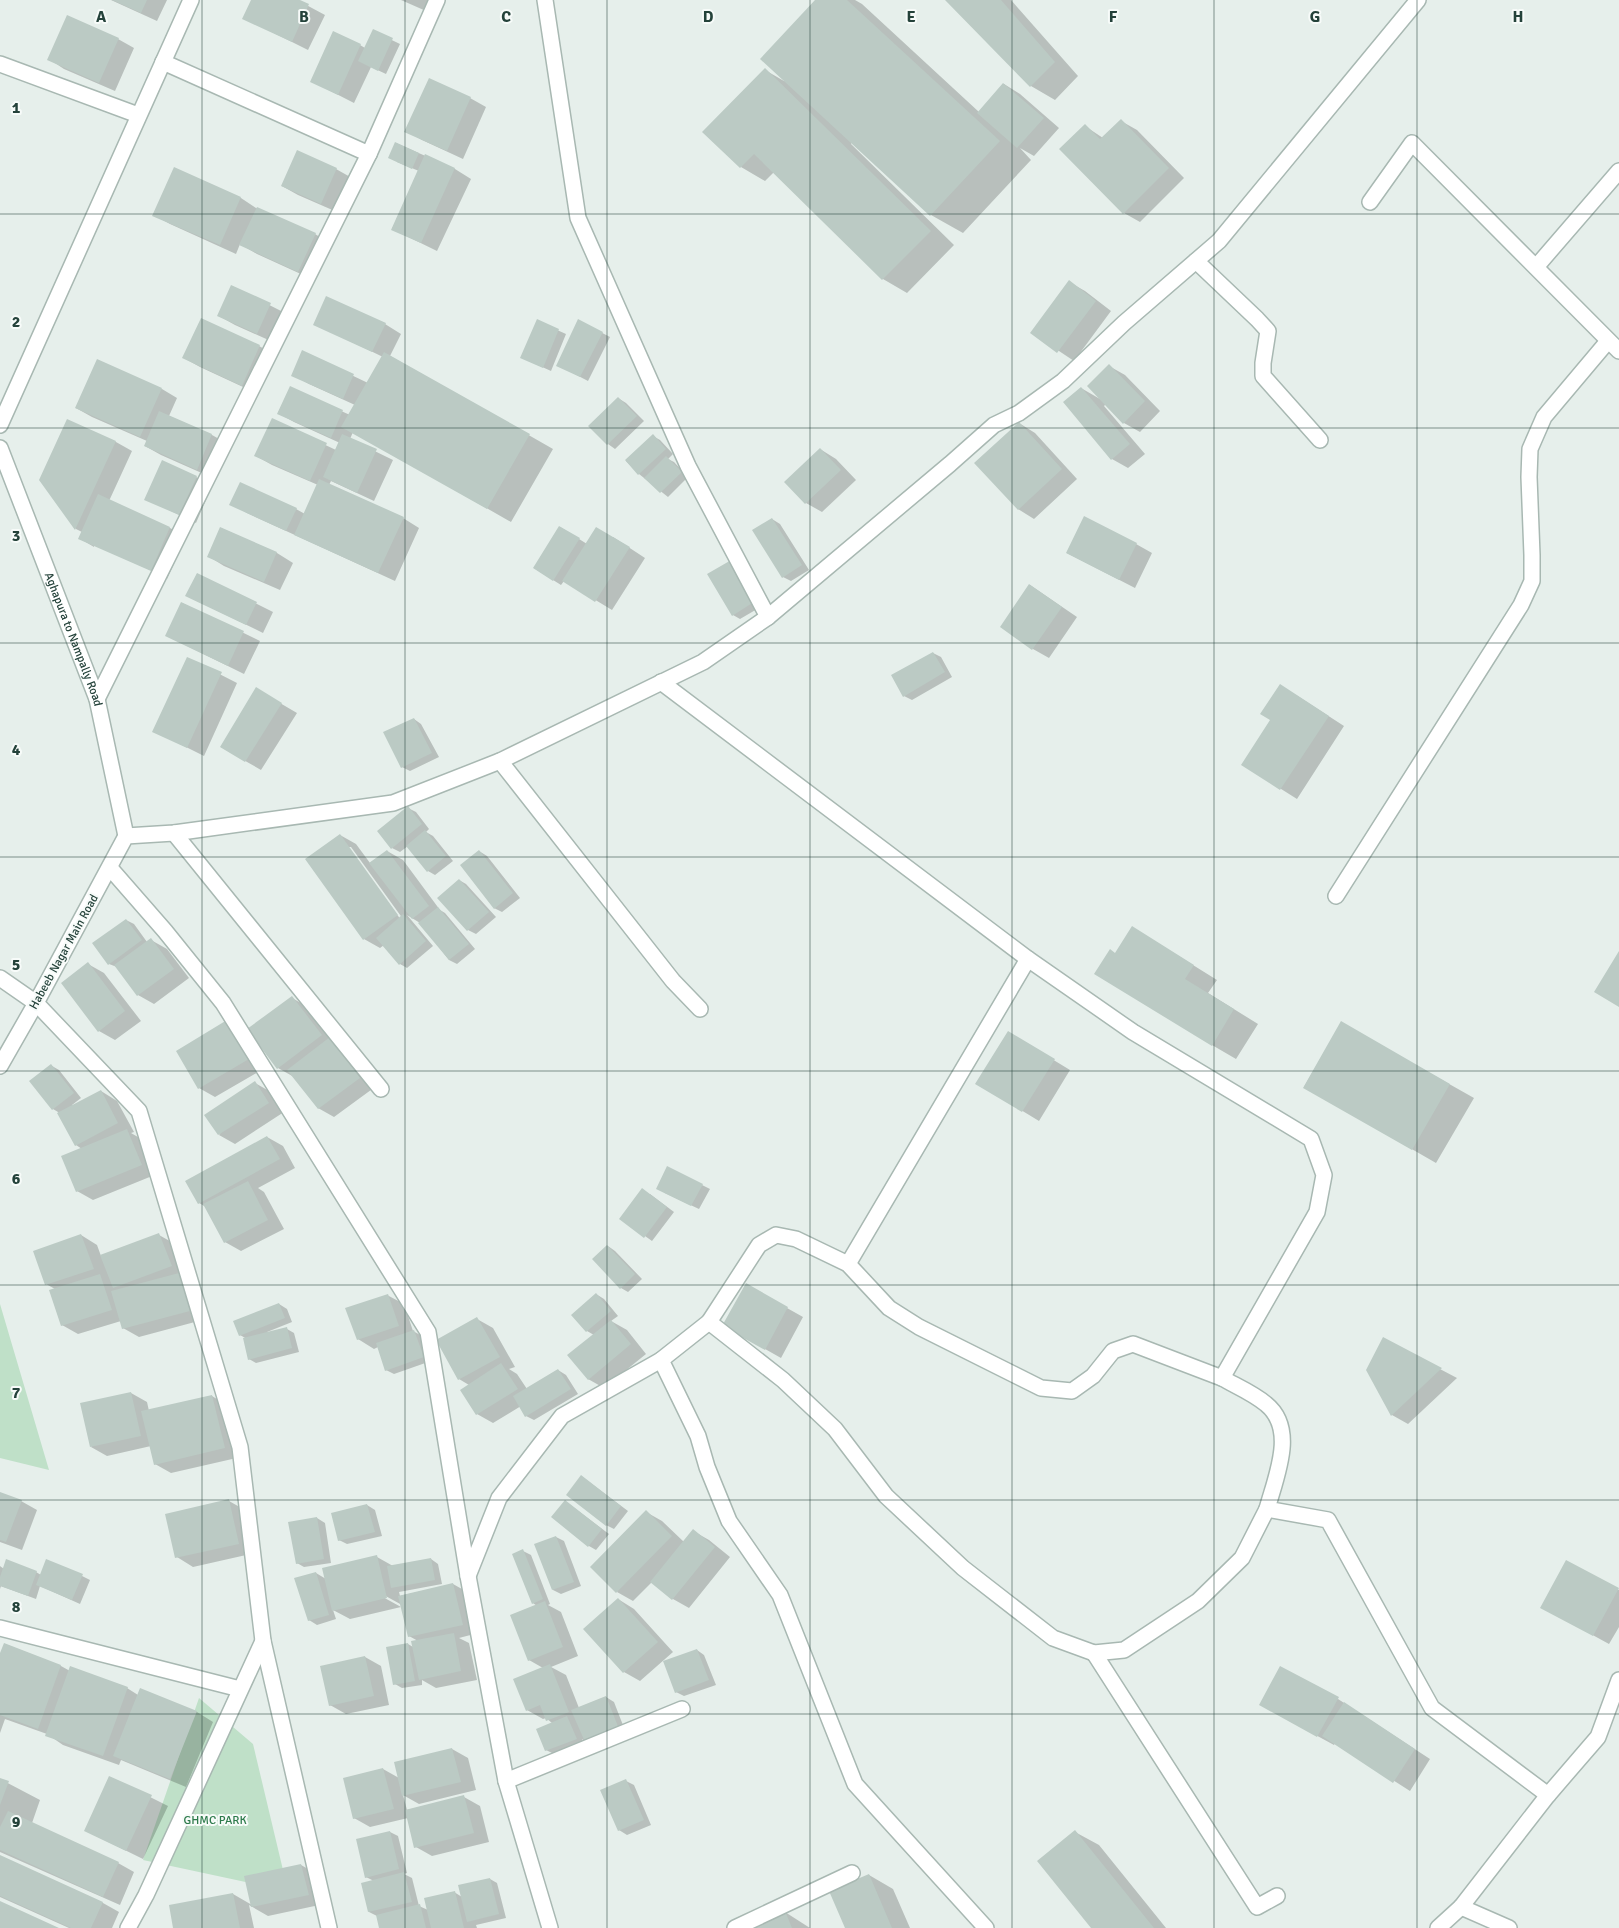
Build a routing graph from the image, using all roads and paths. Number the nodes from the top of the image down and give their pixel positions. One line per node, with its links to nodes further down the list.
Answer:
1 (191, 0): 5 (street)
2 (437, 0): 8 (street)
3 (545, 0): 18 (street)
4 (1418, 0): 11 (street)
5 (163, 62): 7 (street); 8 (street)
6 (0, 64): 7 (street)
7 (138, 116): 15 (street)
8 (369, 154): 20 (street)
9 (1619, 171): 12 (street)
10 (1370, 202): 12 (street)
11 (1196, 261): 16 (street); 18 (street)
12 (1536, 268): 13 (street)
13 (1608, 341): 14 (street); 25 (street)
14 (1619, 351)
15 (0, 425)
16 (1320, 440)
17 (0, 448): 20 (street, Aghapura to Nampally Road)
18 (768, 617): 19 (street)
19 (661, 682): 21 (street); 26 (street)
20 (97, 699): 23 (street, Aghapura to Nampally Road)
21 (500, 761): 22 (street); 29 (street)
22 (174, 833): 23 (street); 31 (street)
23 (126, 836): 24 (street, Habeeb Nagar Main Road)
24 (110, 868): 28 (street, Habeeb Nagar Main Road); 37 (street)
25 (1336, 896)
26 (1028, 959): 32 (street); 35 (street)
27 (0, 978): 28 (street)
28 (36, 1003): 30 (street, Habeeb Nagar Main Road); 39 (street)
29 (700, 1010)
30 (0, 1066)
31 (381, 1089)
32 (848, 1264): 33 (street); 35 (street)
33 (709, 1322): 34 (street); 40 (street)
34 (660, 1360): 37 (street); 53 (street)
35 (1222, 1378): 36 (street)
36 (1268, 1508): 40 (street); 45 (street)
37 (468, 1576): 44 (street)
38 (0, 1628): 42 (street)
39 (263, 1640): 42 (street); 50 (street)
40 (1094, 1653): 47 (street)
41 (1619, 1680): 45 (street)
42 (240, 1689): 49 (street)
43 (682, 1709): 44 (street)
44 (506, 1781): 51 (street)
45 (1548, 1795): 48 (street)
46 (852, 1873): 52 (street)
47 (1277, 1896)
48 (1461, 1907): 54 (street); 55 (street)
49 (128, 1928)
50 (330, 1928)
51 (550, 1928)
52 (735, 1928)
53 (986, 1928)
54 (1438, 1928)
55 (1508, 1928)

